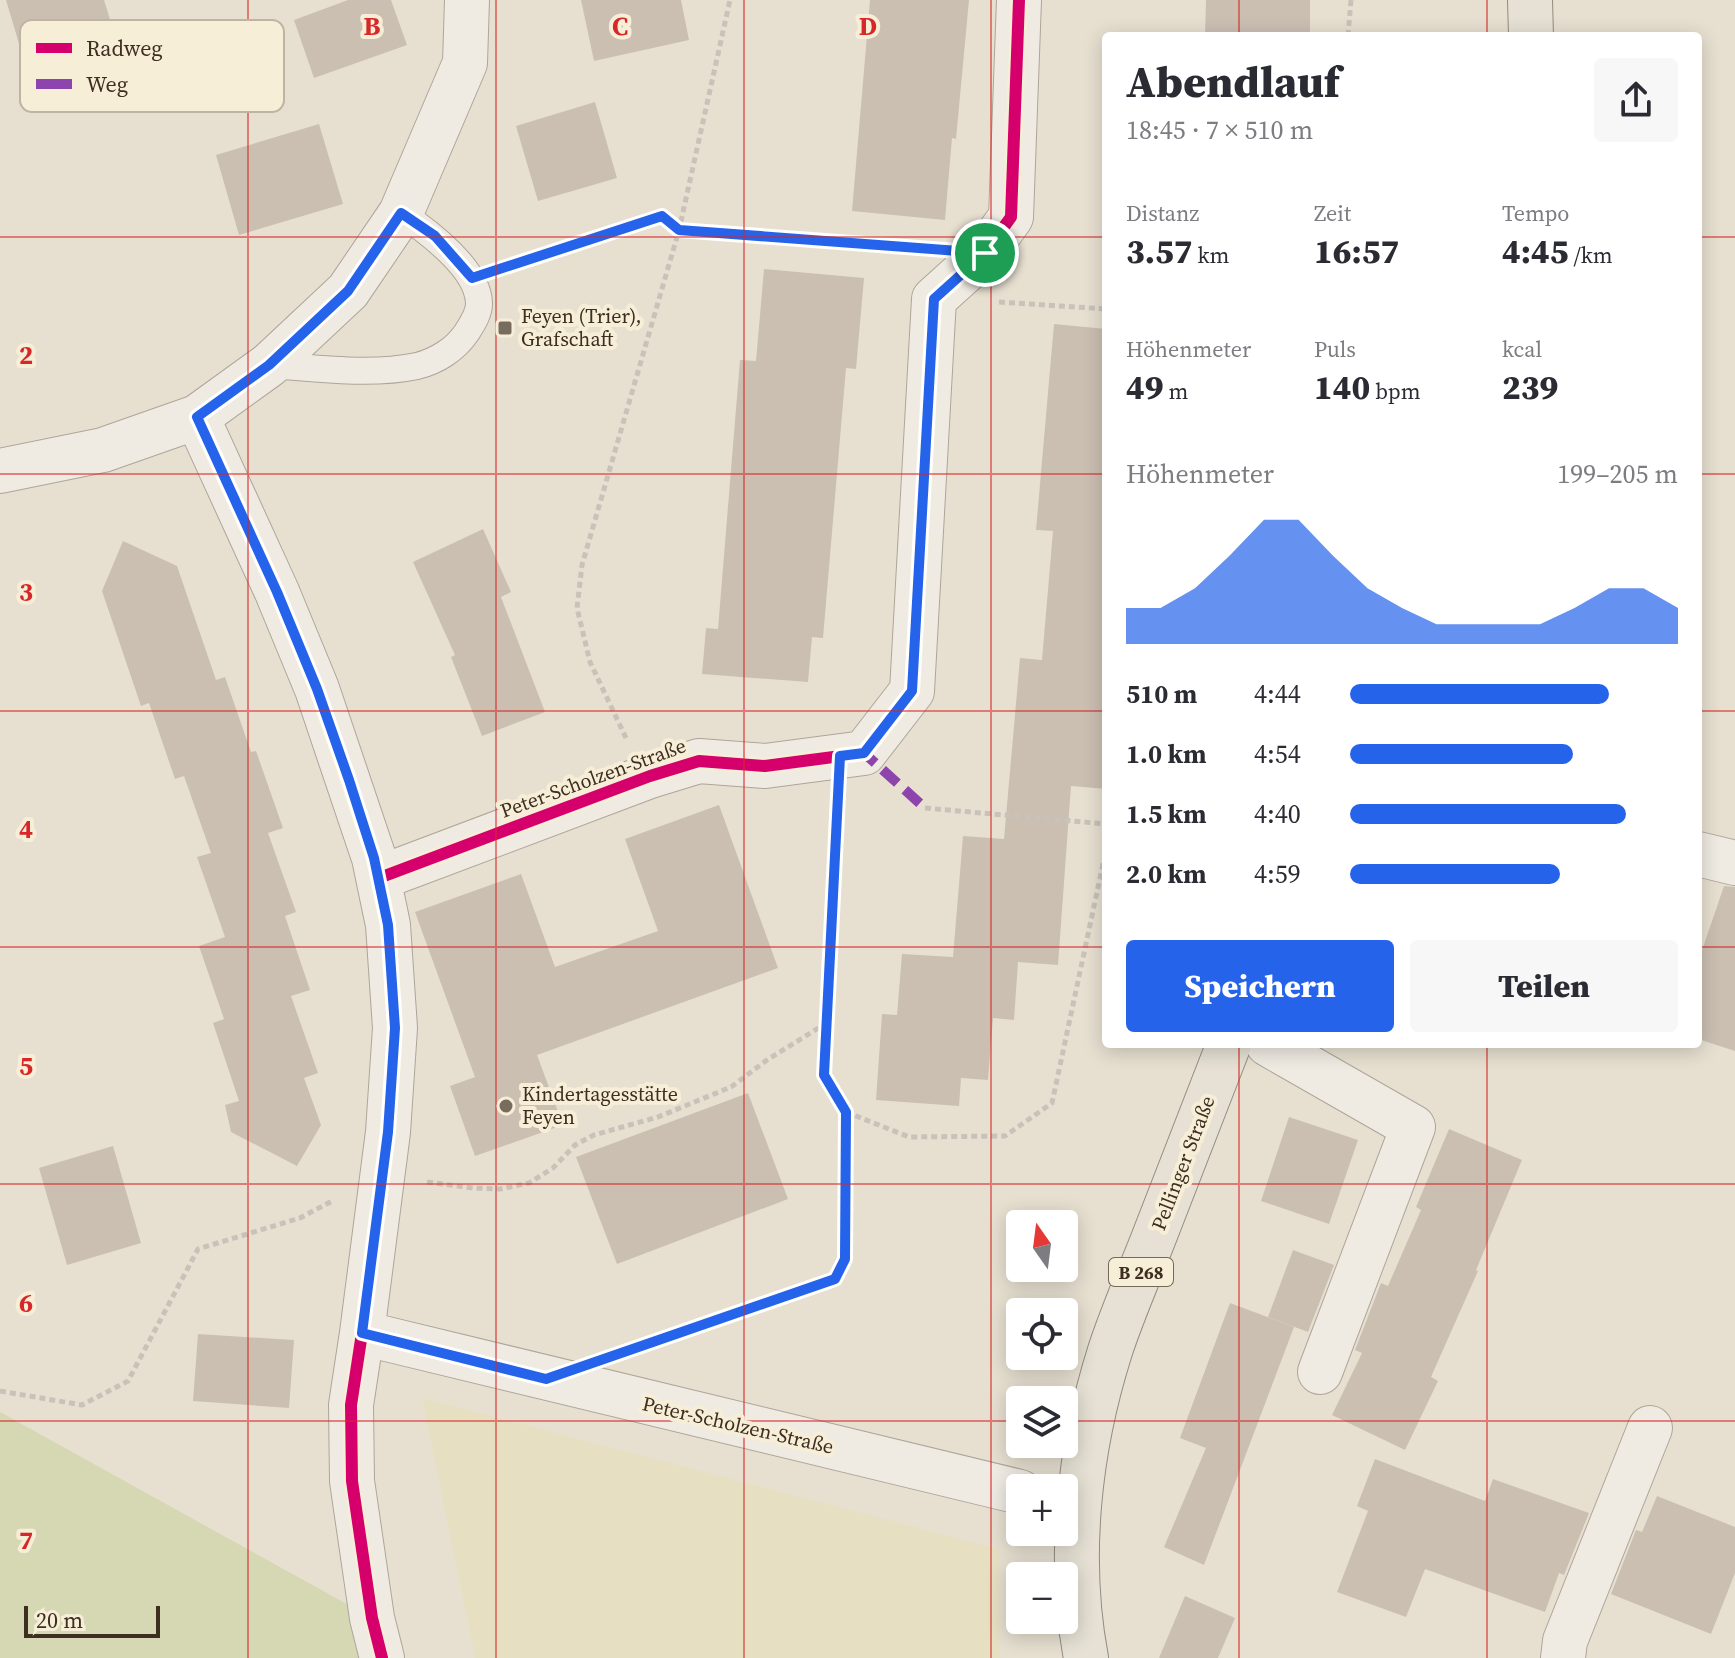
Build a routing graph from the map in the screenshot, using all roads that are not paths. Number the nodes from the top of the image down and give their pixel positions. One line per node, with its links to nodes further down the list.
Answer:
1 (467, 0): 5 (street)
2 (1019, 0): 11 (street, Peter-Scholzen-Straße)
3 (1530, 0): 4 (main road)
4 (1531, 32)
5 (401, 213): 6 (street); 6 (lane)
6 (269, 365): 7 (street)
7 (197, 417): 8 (street); 11 (street)
8 (0, 471)
9 (1702, 855): 10 (street)
10 (1735, 863)
11 (379, 878): 14 (street)
12 (1227, 1048): 17 (main road, Pellinger Straße / B 268)
13 (1275, 1048): 15 (street)
14 (362, 1333): 18 (street, Peter-Scholzen-Straße); 20 (street)
15 (1320, 1372)
16 (1650, 1428): 22 (street)
17 (1078, 1477)
18 (1006, 1489)
19 (1075, 1546): 21 (main road, Pellinger Straße / B 268)
20 (382, 1658)
21 (1086, 1658)
22 (1563, 1658)

